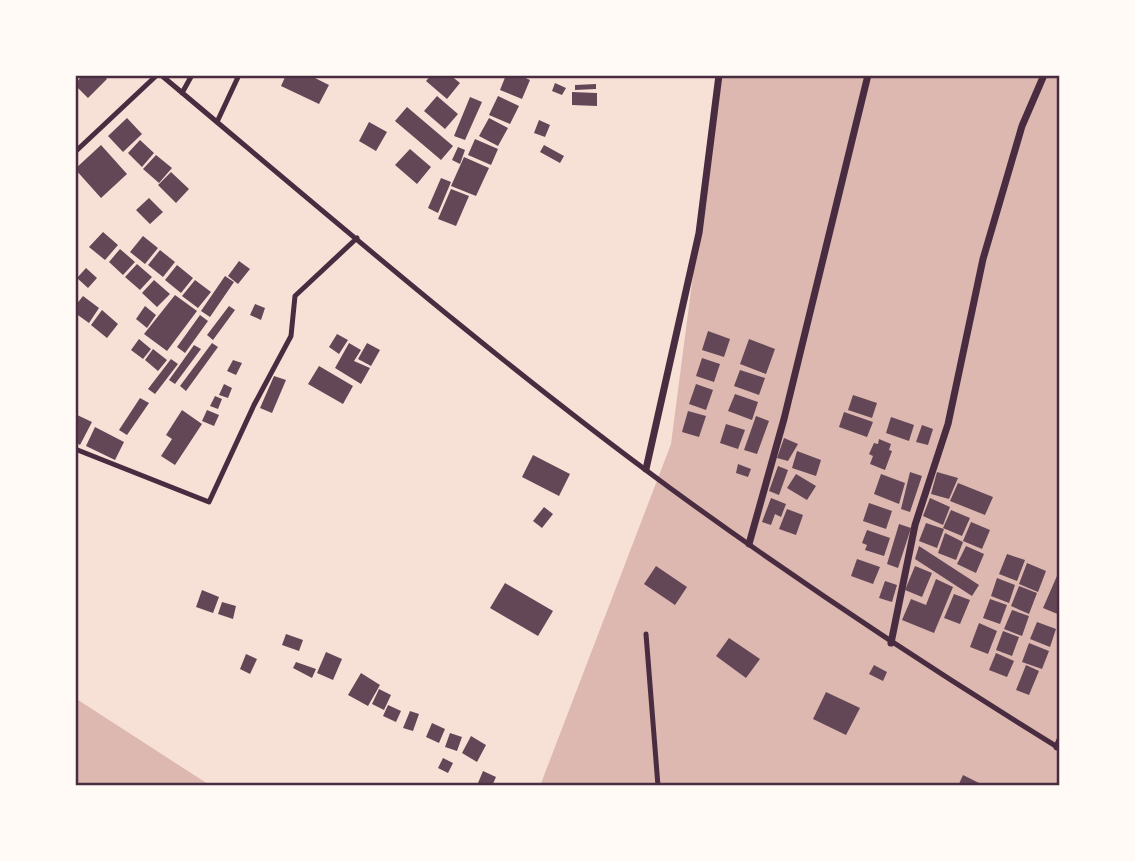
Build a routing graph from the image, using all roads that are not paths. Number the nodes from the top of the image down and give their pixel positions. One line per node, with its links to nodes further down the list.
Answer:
1 (159, 75): 7 (lane); 9 (lane)
2 (192, 75): 7 (lane)
3 (239, 75): 8 (lane)
4 (719, 75): 12 (street)
5 (868, 75): 13 (street)
6 (1044, 75): 15 (street)
7 (182, 93): 8 (lane)
8 (217, 122): 10 (lane)
9 (75, 152)
10 (357, 238): 11 (lane); 12 (lane)
11 (75, 449)
12 (646, 469): 13 (lane)
13 (749, 544): 15 (lane)
14 (646, 634): 17 (lane)
15 (891, 643): 16 (lane)
16 (1059, 745)
17 (658, 786)

